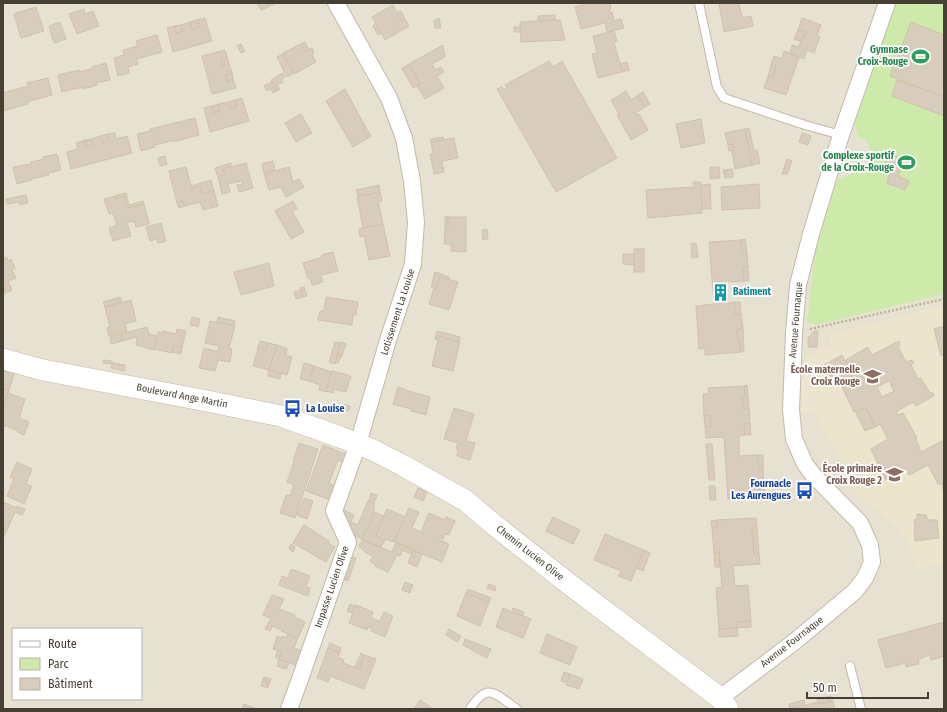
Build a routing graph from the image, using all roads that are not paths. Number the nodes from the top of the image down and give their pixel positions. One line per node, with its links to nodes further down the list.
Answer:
1 (336, 3): 6 (street, Lotissement La Louise)
2 (699, 3): 4 (lane)
3 (887, 3): 4 (street, Avenue Fournaque)
4 (841, 135): 8 (street, Avenue Fournaque)
5 (3, 359): 6 (street, Boulevard Ange Martin)
6 (358, 444): 8 (street, Chemin Lucien Olive); 9 (street, Impasse Lucien Olive)
7 (850, 666): 12 (lane)
8 (724, 703)
9 (289, 709)
10 (470, 709): 11 (lane)
11 (517, 709)
12 (861, 709)

